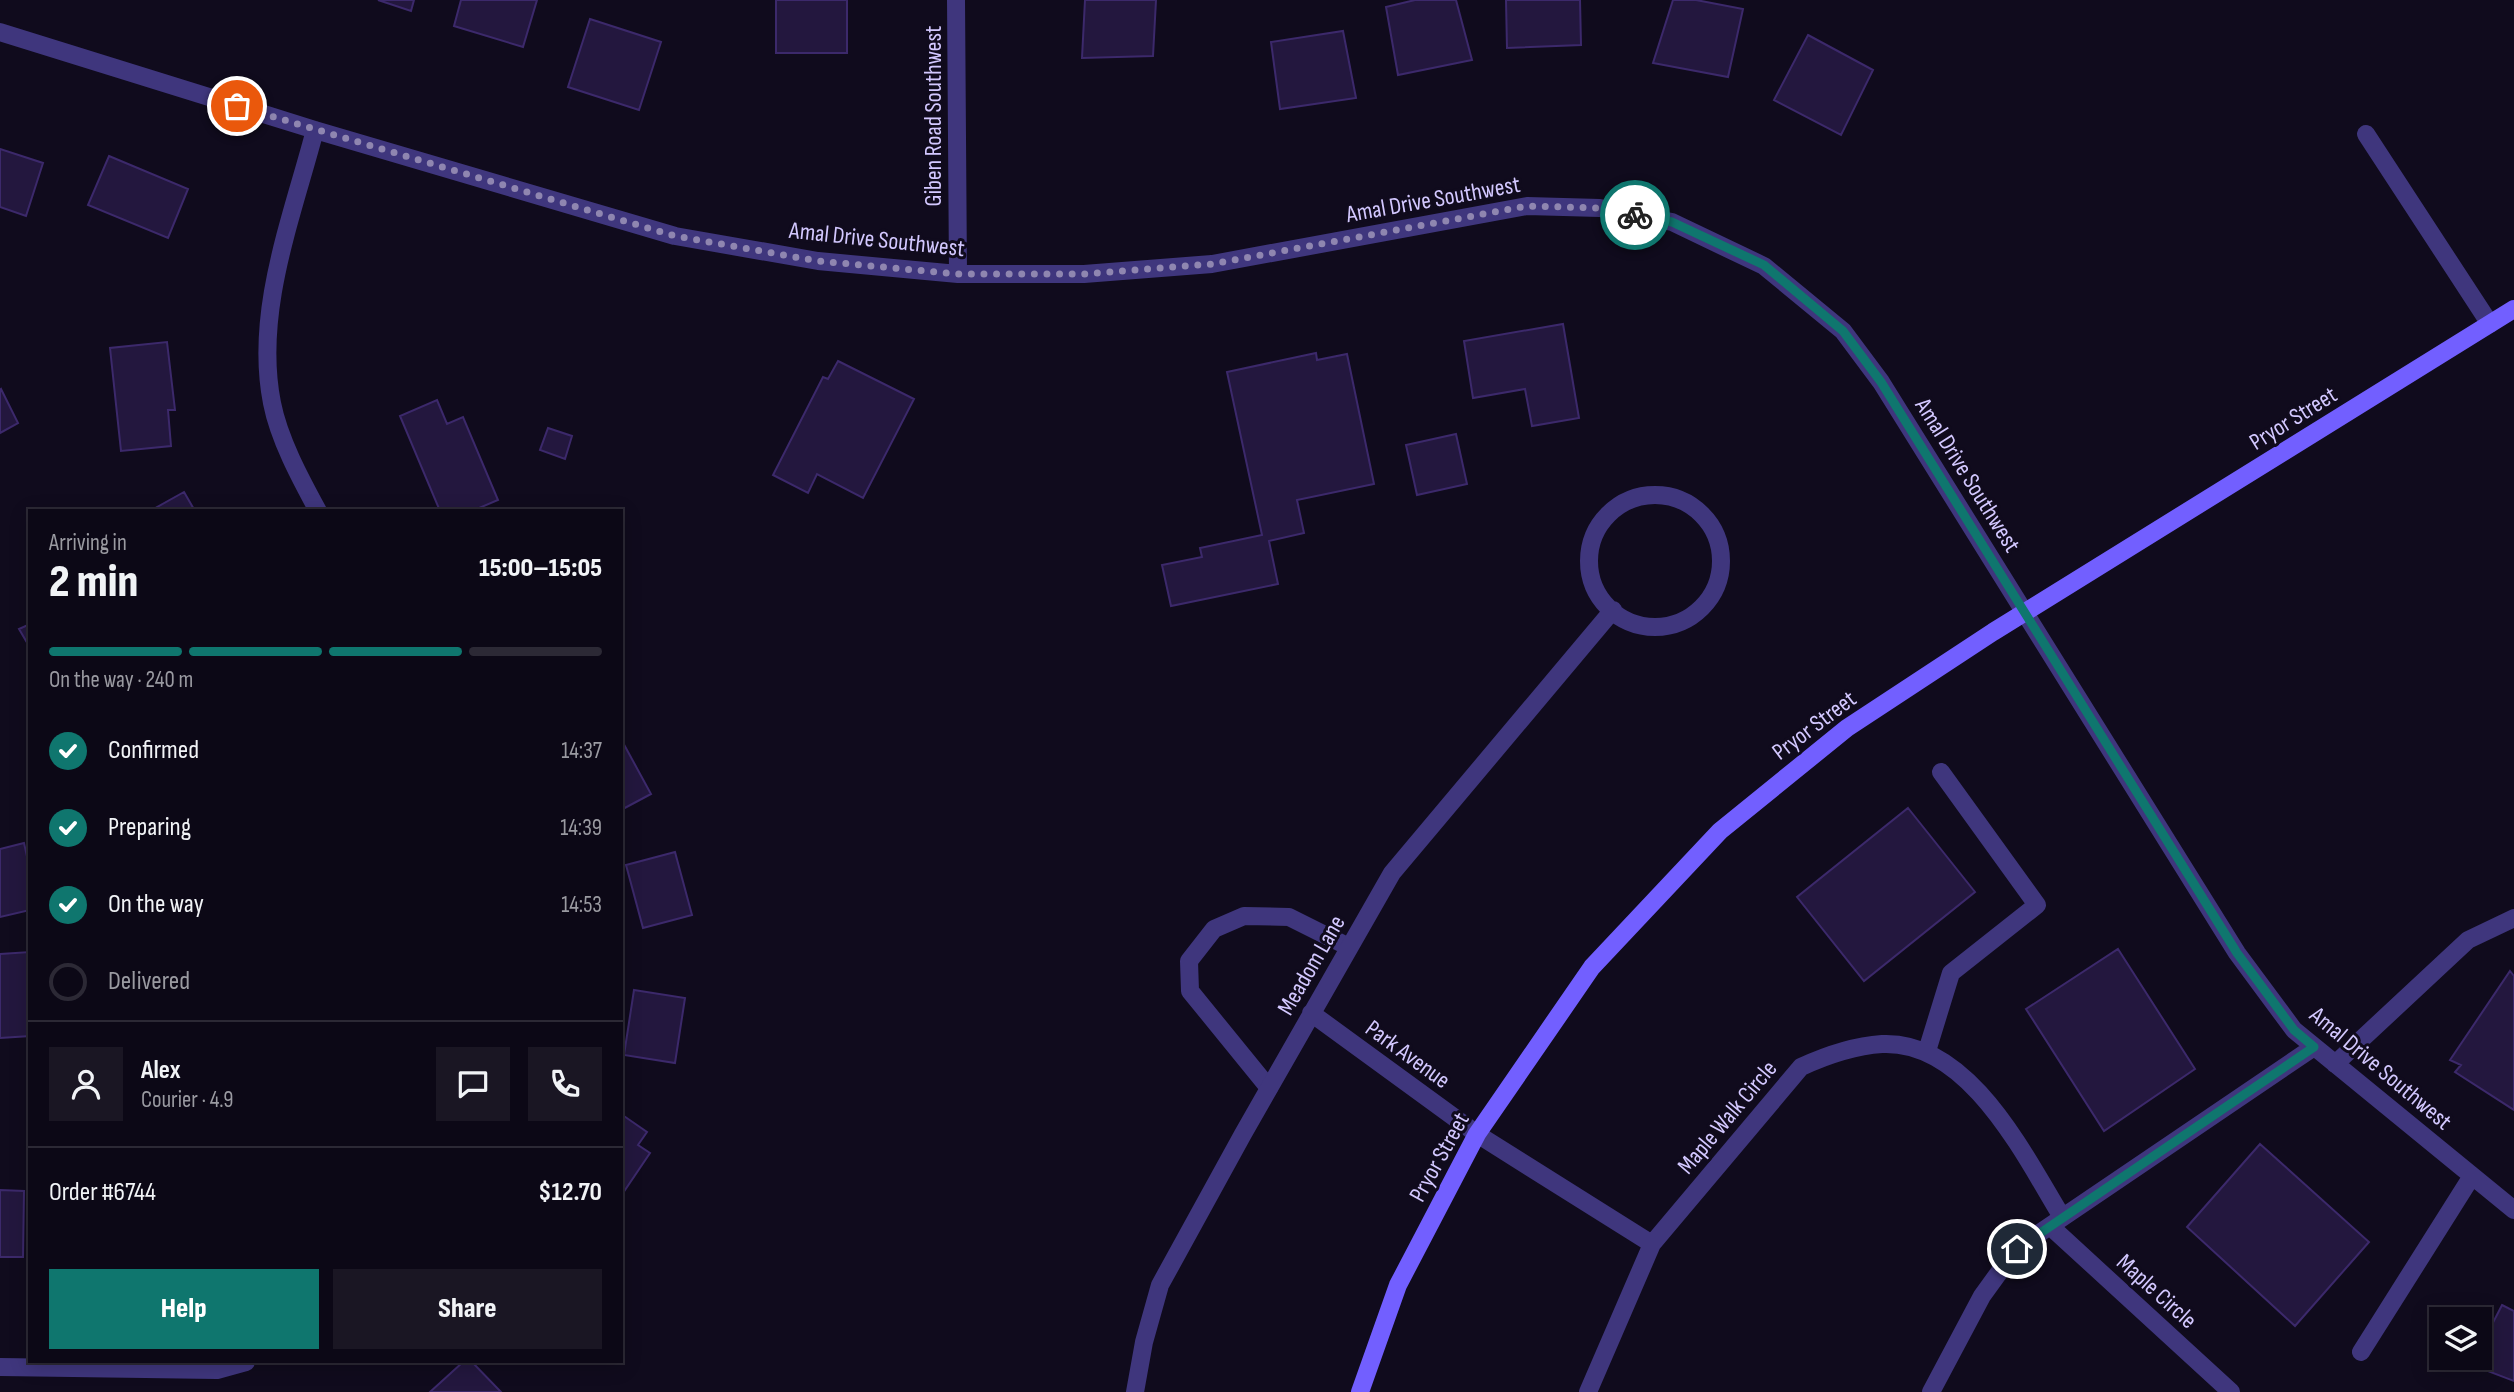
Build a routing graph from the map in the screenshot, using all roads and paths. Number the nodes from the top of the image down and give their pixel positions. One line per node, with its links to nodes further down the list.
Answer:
1 (956, 0): 5 (street, Giben Road Southwest)
2 (0, 32): 3 (street, Amal Drive Southwest)
3 (316, 130): 5 (street, Amal Drive Southwest); 8 (street)
4 (2366, 134): 7 (street)
5 (958, 274): 10 (street, Amal Drive Southwest)
6 (2514, 309): 7 (main road, Pryor Street)
7 (2490, 324): 10 (main road, Pryor Street)
8 (317, 509)
9 (1612, 610): 9 (street); 13 (street, Meadom Lane)
10 (2025, 613): 15 (street, Amal Drive Southwest); 19 (main road, Pryor Street)
11 (1941, 772): 16 (street)
12 (2514, 918): 17 (street)
13 (1349, 947): 14 (street, Meadom Lane); 18 (street)
14 (1311, 1013): 18 (street, Meadom Lane); 19 (street, Park Avenue)
15 (2314, 1047): 17 (street, Amal Drive Southwest); 22 (street)
16 (1927, 1051): 22 (street, Maple Walk Circle); 23 (street, Maple Walk Circle)
17 (2335, 1064): 20 (street, Amal Drive Southwest)
18 (1269, 1088): 27 (street, Meadom Lane)
19 (1477, 1134): 23 (street, Park Avenue); 28 (main road, Pryor Street)
20 (2472, 1176): 21 (street, Amal Drive Southwest); 24 (street)
21 (2514, 1210)
22 (2056, 1222): 30 (street); 31 (street, Maple Circle)
23 (1652, 1244): 29 (street, Maple Walk Circle)
24 (2361, 1352)
25 (242, 1363): 26 (street)
26 (0, 1367)
27 (1135, 1392)
28 (1360, 1392)
29 (1588, 1392)
30 (1931, 1392)
31 (2231, 1392)

